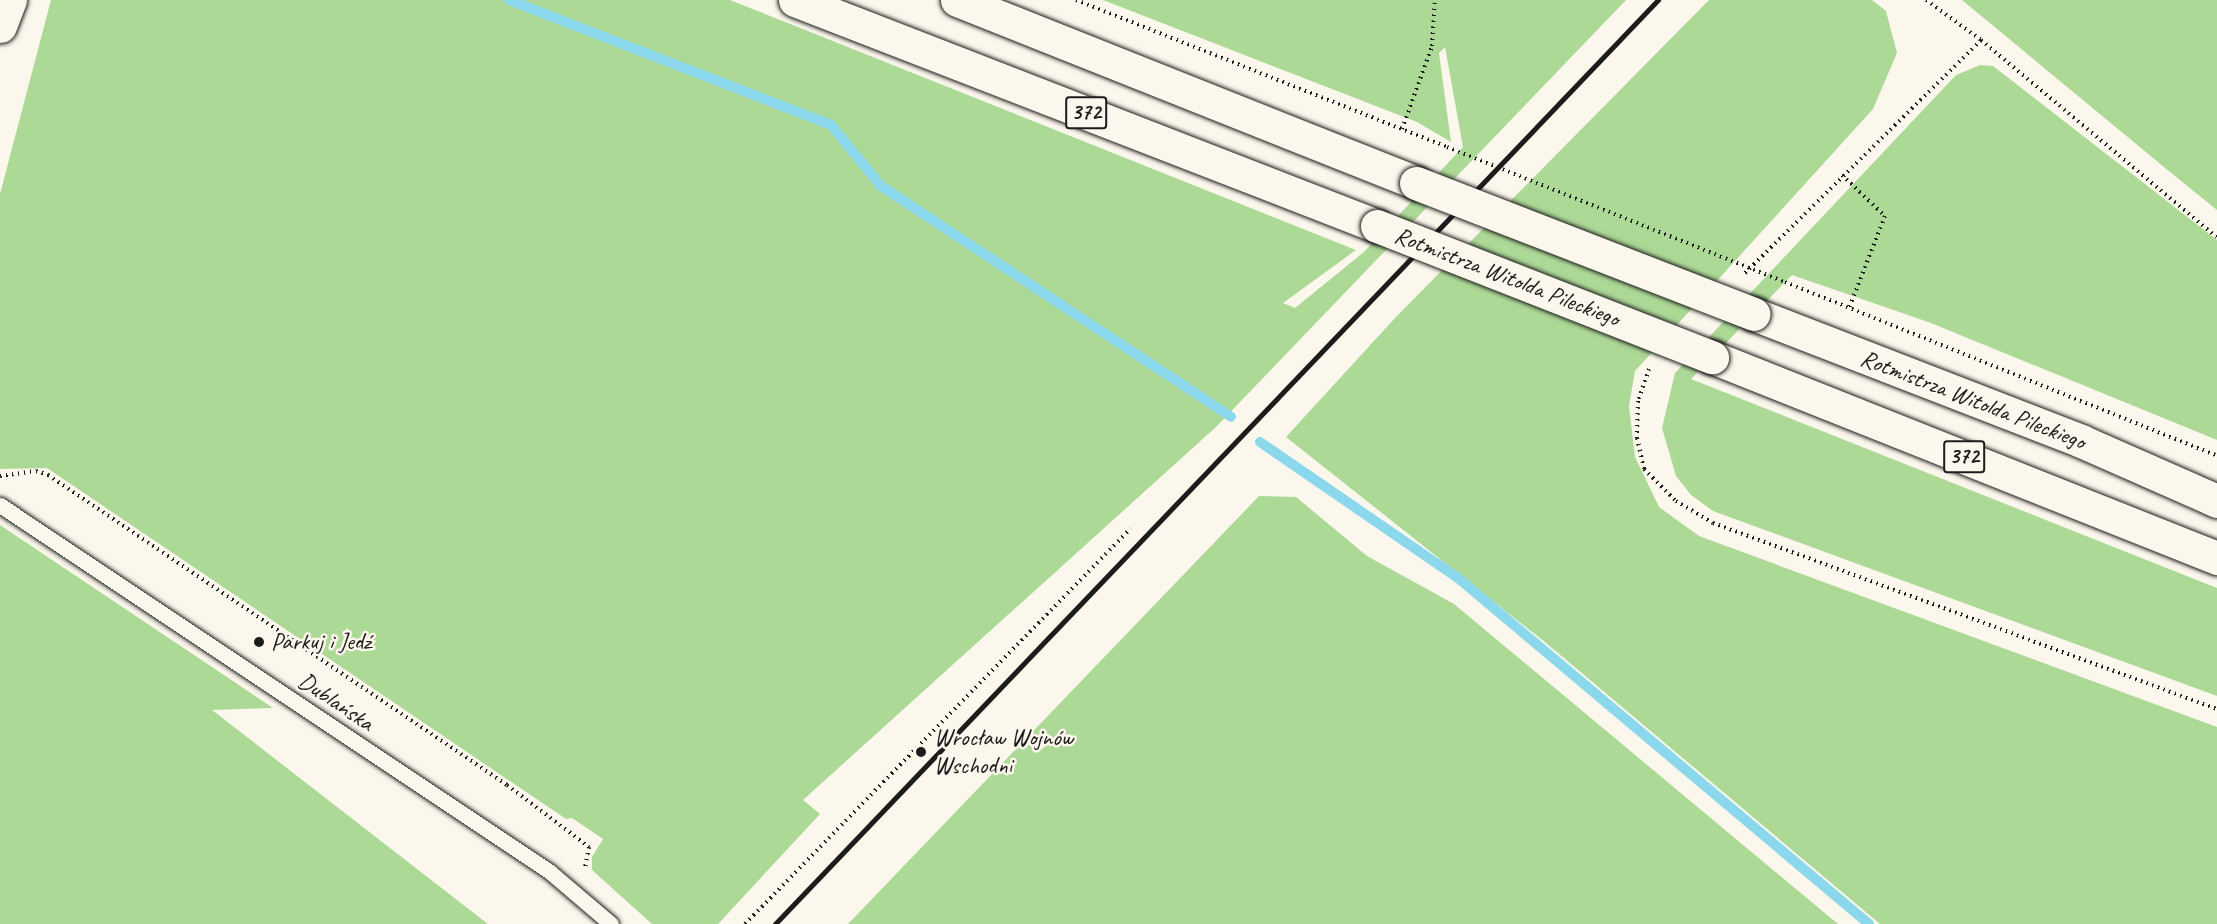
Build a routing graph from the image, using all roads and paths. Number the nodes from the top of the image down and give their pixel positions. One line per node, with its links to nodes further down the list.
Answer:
1 (3, 0): 8 (main road)
2 (10, 0): 8 (main road)
3 (795, 0): 18 (main road, Rotmistrza Witolda Pileckiego / 372, bridge)
4 (957, 0): 15 (main road, Rotmistrza Witolda Pileckiego / 372, bridge)
5 (1076, 0): 9 (path)
6 (1435, 0): 9 (path)
7 (1926, 0): 11 (path)
8 (0, 25)
9 (1402, 129): 12 (path, bridge)
10 (1842, 175): 12 (path)
11 (2217, 237)
12 (1849, 308): 13 (path)
13 (2217, 456)
14 (0, 476): 19 (path)
15 (2217, 501)
16 (0, 505): 20 (lane, Dublańska)
17 (1130, 529): 21 (path)
18 (2217, 558)
19 (584, 843)
20 (611, 924)
21 (745, 924)

